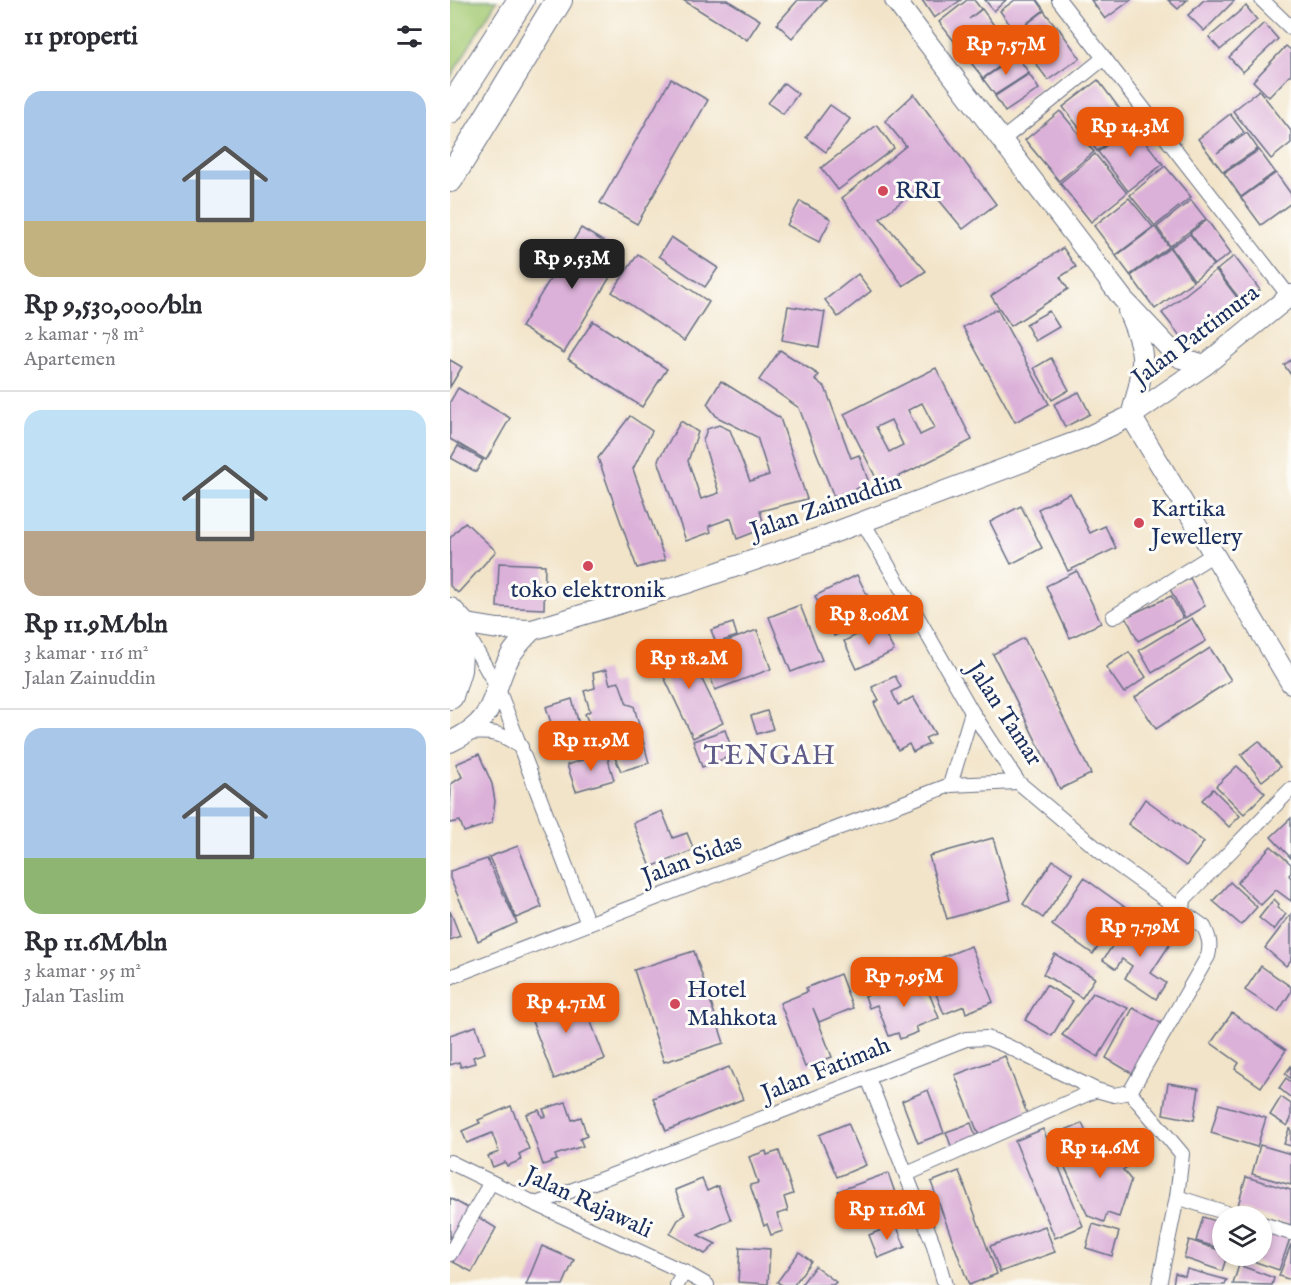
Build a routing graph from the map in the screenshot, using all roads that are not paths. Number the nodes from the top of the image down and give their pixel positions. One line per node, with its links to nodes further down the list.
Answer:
1 (520, 0): 8 (highway)
2 (559, 0): 10 (highway)
3 (895, 0): 9 (street)
4 (1059, 0): 7 (street)
5 (1262, 0): 6 (street)
6 (1291, 28)
7 (1104, 58): 9 (street); 11 (street)
8 (450, 110)
9 (1002, 140): 12 (street)
10 (450, 179)
11 (1290, 295): 13 (street, Jalan Pattimura)
12 (1124, 299): 13 (street); 14 (street)
13 (1205, 365): 14 (street, Jalan Pattimura)
14 (1131, 416): 15 (street, Jalan Zainuddin); 16 (street)
15 (864, 522): 19 (street, Jalan Zainuddin); 23 (street, Jalan Tamar)
16 (1214, 554): 18 (street); 20 (street)
17 (455, 617): 19 (street, Jalan Zainuddin); 21 (street); 22 (highway)
18 (1113, 617)
19 (532, 630): 21 (street)
20 (1288, 672)
21 (498, 689): 24 (street); 26 (street)
22 (450, 696)
23 (972, 712): 27 (street, Jalan Tamar); 28 (street)
24 (468, 733): 25 (street); 26 (street)
25 (450, 742)
26 (521, 747): 31 (street)
27 (1018, 782): 28 (street, Jalan Sidas); 30 (street, Jalan Tamar)
28 (950, 785): 31 (street, Jalan Sidas)
29 (1291, 789): 30 (street)
30 (1183, 910): 35 (street, Jalan Tamar)
31 (588, 924): 32 (street, Jalan Sidas)
32 (450, 977)
33 (868, 1078): 34 (street, Jalan Fatimah); 37 (street); 40 (street, Jalan Fatimah)
34 (1096, 1090): 35 (street, Jalan Fatimah); 37 (street)
35 (1130, 1092): 39 (street)
36 (450, 1162): 38 (street, Jalan Rajawali)
37 (907, 1174): 48 (street)
38 (490, 1182): 40 (street, Jalan Rajawali); 44 (street)
39 (1178, 1197): 41 (street); 49 (street)
40 (536, 1204): 45 (street, Jalan Rajawali)
41 (1212, 1208)
42 (1272, 1227): 43 (street)
43 (1291, 1233)
44 (450, 1254)
45 (684, 1272): 46 (street); 47 (street, Jalan Rajawali)
46 (677, 1285)
47 (707, 1285)
48 (945, 1285)
49 (1160, 1285)

